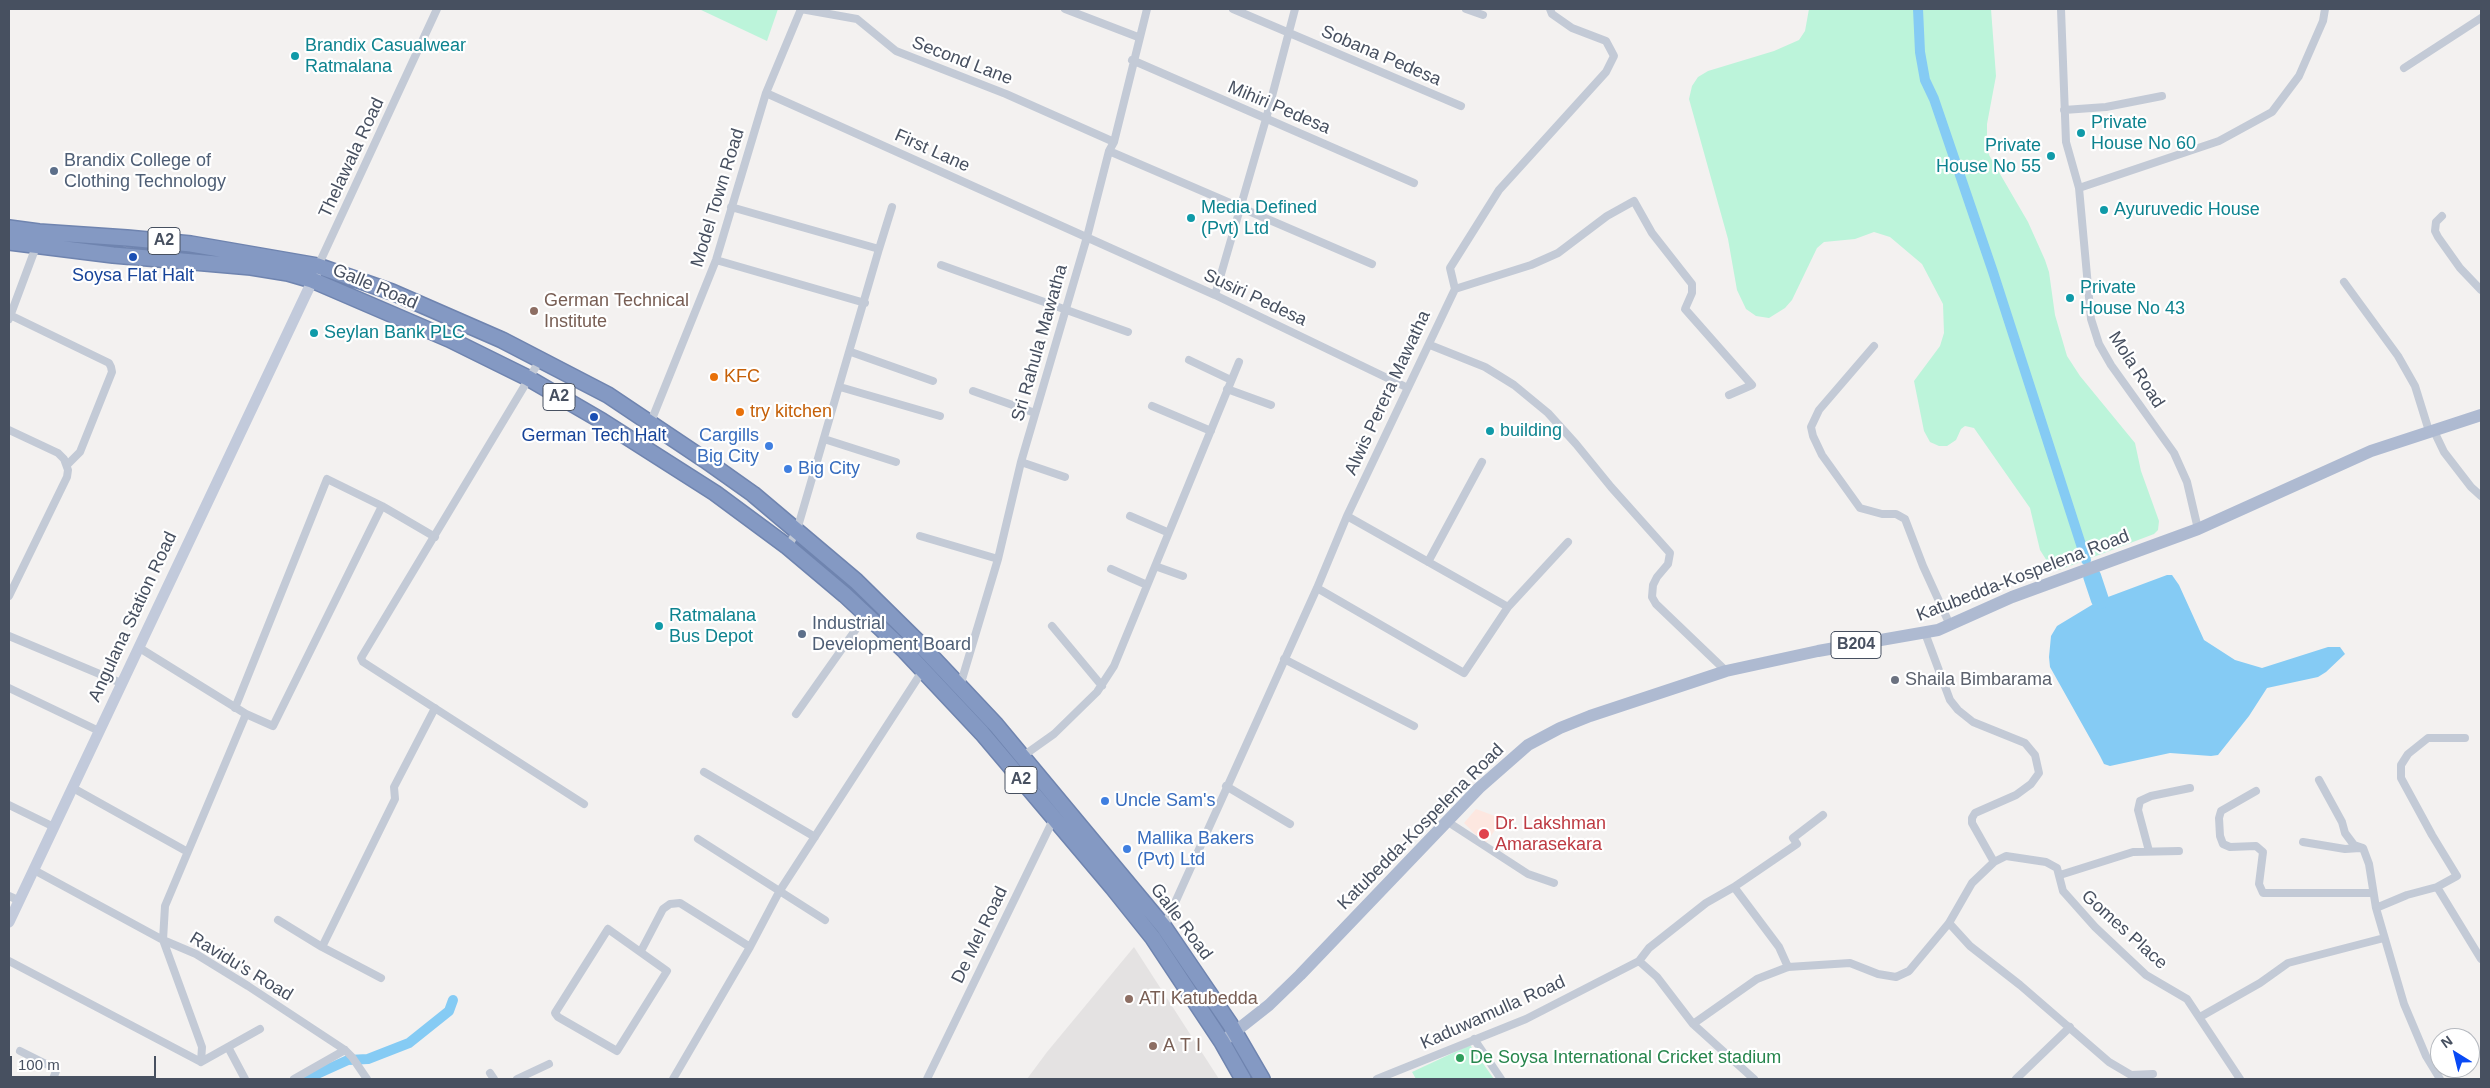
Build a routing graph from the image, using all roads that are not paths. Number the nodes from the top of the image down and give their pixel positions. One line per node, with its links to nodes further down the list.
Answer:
1 (437, 9): 38 (street, Thelawala Road)
2 (801, 9): 17 (street, Model Town Road); 22 (street, Second Lane)
3 (1065, 9): 14 (street)
4 (1147, 9): 14 (street, Sri Rahula Mawatha)
5 (1233, 9): 13 (street, Sobana Pedesa)
6 (1295, 9): 13 (street)
7 (1466, 9): 11 (street)
8 (1550, 9): 41 (street)
9 (2061, 9): 20 (street, Mola Road)
10 (2325, 9): 25 (street)
11 (1483, 15)
12 (2481, 18): 16 (street)
13 (1289, 33): 19 (street, Sobana Pedesa); 21 (street)
14 (1138, 37): 15 (street, Sri Rahula Mawatha)
15 (1132, 60): 21 (street, Mihiri Pedesa); 22 (street, Sri Rahula Mawatha)
16 (2404, 68)
17 (766, 93): 26 (street, Model Town Road); 31 (street, First Lane)
18 (2162, 96): 20 (street)
19 (1461, 106)
20 (2064, 110): 25 (street, Mola Road)
21 (1266, 119): 24 (street, Mihiri Pedesa); 28 (street)
22 (1114, 142): 23 (street, Sri Rahula Mawatha)
23 (1110, 151): 28 (street); 31 (street, Sri Rahula Mawatha)
24 (1414, 183)
25 (2079, 188): 81 (street, Mola Road)
26 (731, 207): 34 (street); 35 (street, Model Town Road)
27 (892, 207): 34 (street)
28 (1239, 208): 36 (street); 43 (street)
29 (2442, 216): 42 (street)
30 (9, 228): 32 (highway, Galle Road / A2)
31 (1087, 237): 43 (street, Susiri Pedesa); 45 (street, Sri Rahula Mawatha)
32 (38, 239): 33 (highway, Galle Road / A2); 38 (highway, Galle Road / A2); 39 (highway, Galle Road / A2); 46 (street)
33 (9, 242)
34 (879, 249): 44 (street)
35 (716, 260): 44 (street); 67 (street, Model Town Road)
36 (1372, 264)
37 (941, 265): 45 (street)
38 (318, 266): 39 (street); 51 (highway, Galle Road / A2)
39 (312, 280): 54 (highway, Galle Road / A2); 102 (street, Angulana Station Road)
40 (2344, 282): 69 (street)
41 (1455, 289): 48 (street, Alwis Perera Mawatha); 61 (street)
42 (2481, 290)
43 (1215, 295): 58 (street, Susiri Pedesa)
44 (865, 303): 50 (street)
45 (1065, 310): 47 (street); 64 (street, Sri Rahula Mawatha)
46 (10, 317): 75 (street)
47 (1128, 332)
48 (1430, 345): 58 (street, Alwis Perera Mawatha); 105 (street)
49 (1874, 346): 98 (street)
50 (851, 352): 56 (street); 57 (street)
51 (540, 360): 54 (street); 67 (highway, Galle Road / A2)
52 (1189, 360): 55 (street)
53 (1239, 362): 55 (street)
54 (528, 378): 85 (street); 87 (highway, Galle Road / A2)
55 (1231, 380): 59 (street)
56 (932, 381)
57 (840, 387): 66 (street); 71 (street)
58 (1408, 388): 80 (street, Alwis Perera Mawatha)
59 (1227, 389): 62 (street); 70 (street)
60 (973, 392): 64 (street)
61 (1729, 395)
62 (1271, 405)
63 (1152, 406): 70 (street)
64 (1035, 412): 73 (street, Sri Rahula Mawatha)
65 (2481, 415): 69 (main road, Katubedda-Kospelena Road / B204)
66 (940, 416)
67 (650, 424): 82 (highway, Galle Road / A2)
68 (9, 430): 75 (street)
69 (2431, 430): 77 (street); 81 (main road, Katubedda-Kospelena Road / B204)
70 (1211, 431): 83 (street)
71 (824, 440): 72 (street); 82 (street)
72 (896, 462)
73 (1021, 462): 76 (street); 88 (street, Sri Rahula Mawatha)
74 (1482, 462): 89 (street)
75 (67, 465): 95 (street)
76 (1065, 477)
77 (2481, 496)
78 (382, 506): 85 (street); 110 (street); 112 (street)
79 (1130, 516): 83 (street)
80 (1347, 516): 89 (street); 94 (street, Alwis Perera Mawatha)
81 (2198, 529): 98 (main road, Katubedda-Kospelena Road / B204)
82 (797, 530): 87 (street); 107 (highway, Galle Road / A2)
83 (1167, 532): 90 (street)
84 (920, 536): 88 (street)
85 (434, 537): 111 (street)
86 (1568, 542): 96 (street)
87 (788, 547): 97 (highway, A2)
88 (998, 559): 107 (street, Sri Rahula Mawatha)
89 (1428, 562): 96 (street)
90 (1154, 566): 92 (street); 93 (street)
91 (1111, 569): 93 (street)
92 (1183, 576)
93 (1147, 585): 108 (street)
94 (1317, 588): 96 (street); 103 (street, Alwis Perera Mawatha)
95 (9, 596)
96 (1508, 607)
97 (866, 614): 104 (highway, A2); 113 (street)
98 (1950, 625): 100 (main road, Katubedda-Kospelena Road / B204)
99 (1052, 626): 108 (street)
100 (1925, 633): 105 (main road, Katubedda-Kospelena Road / B204); 139 (street)
101 (9, 636): 106 (street)
102 (138, 647): 106 (street, Angulana Station Road); 110 (street)
103 (1284, 659): 114 (street); 120 (street, Alwis Perera Mawatha)
104 (923, 670): 128 (highway, A2); 132 (street)
105 (1726, 671): 129 (main road, Katubedda-Kospelena Road / B204)
106 (121, 683): 115 (street, Angulana Station Road)
107 (960, 686): 117 (highway, Galle Road / A2)
108 (1102, 686): 117 (street)
109 (9, 688): 115 (street)
110 (234, 708): 112 (street)
111 (435, 708): 124 (street); 156 (street)
112 (246, 714): 136 (street)
113 (796, 714)
114 (1414, 726)
115 (99, 731): 121 (street, Angulana Station Road)
116 (2465, 738): 144 (street)
117 (1023, 756): 126 (highway, Galle Road / A2)
118 (704, 772): 132 (street)
119 (2319, 780): 135 (street)
120 (1226, 786): 130 (street); 153 (street, Alwis Perera Mawatha)
121 (73, 788): 131 (street, Angulana Station Road); 136 (street)
122 (2190, 788): 137 (street)
123 (2256, 791): 146 (street)
124 (584, 804)
125 (9, 805): 131 (street)
126 (1066, 809): 128 (street, De Mel Road); 153 (highway, Galle Road / A2)
127 (1823, 815): 143 (street, Kaduwamulla Road)
128 (1053, 819): 170 (highway, A2); 183 (street, De Mel Road)
129 (1448, 822): 142 (street); 168 (main road, Katubedda-Kospelena Road / B204)
130 (1290, 824)
131 (54, 826): 140 (street, Angulana Station Road)
132 (815, 837): 145 (street)
133 (698, 839): 145 (street)
134 (2303, 842): 135 (street)
135 (2363, 848): 146 (street)
136 (186, 851): 155 (street)
137 (2149, 851): 138 (street); 141 (street)
138 (2179, 851)
139 (1994, 862): 141 (street); 152 (street)
140 (34, 870): 147 (street, Angulana Station Road); 155 (street, Ravidu's Road)
141 (2060, 875): 164 (street, Gomes Place)
142 (1554, 883)
143 (1734, 887): 161 (street, Kaduwamulla Road); 162 (street)
144 (2437, 887): 148 (street); 159 (street)
145 (779, 892): 150 (street); 157 (street)
146 (2373, 893): 148 (street)
147 (14, 898): 151 (street, Angulana Station Road)
148 (2376, 908): 154 (street)
149 (278, 920): 156 (street)
150 (825, 920)
151 (9, 922)
152 (1949, 923): 162 (street); 166 (street)
153 (1164, 927): 168 (highway, Galle Road / A2)
154 (2384, 938): 164 (street); 191 (street)
155 (162, 940): 172 (street, Ravidu's Road); 174 (street)
156 (322, 947): 163 (street)
157 (750, 947): 158 (street); 182 (street)
158 (641, 951): 158 (street)
159 (2481, 959)
160 (9, 961): 174 (street)
161 (1639, 961): 165 (street); 169 (street, Kaduwamulla Road)
162 (1788, 967): 165 (street)
163 (381, 978)
164 (2200, 1017): 190 (street, Gomes Place)
165 (1694, 1024): 188 (street)
166 (2070, 1027): 176 (street); 189 (street)
167 (260, 1029): 171 (street)
168 (1236, 1033): 170 (main road, Katubedda-Kospelena Road); 185 (highway, Galle Road / A2)
169 (1474, 1039): 186 (street, Kaduwamulla Road); 187 (street)
170 (1222, 1042): 184 (highway, A2)
171 (228, 1047): 174 (street); 179 (street)
172 (345, 1050): 177 (street); 180 (street, Ravidu's Road)
173 (20, 1052): 178 (street)
174 (201, 1062)
175 (549, 1064): 181 (street)
176 (2153, 1074)
177 (296, 1078)
178 (53, 1079)
179 (245, 1079)
180 (367, 1079)
181 (518, 1079)
182 (673, 1079)
183 (927, 1079)
184 (1243, 1079)
185 (1262, 1079)
186 (1376, 1079)
187 (1500, 1079)
188 (1754, 1079)
189 (2016, 1079)
190 (2240, 1079)
191 (2440, 1079)

